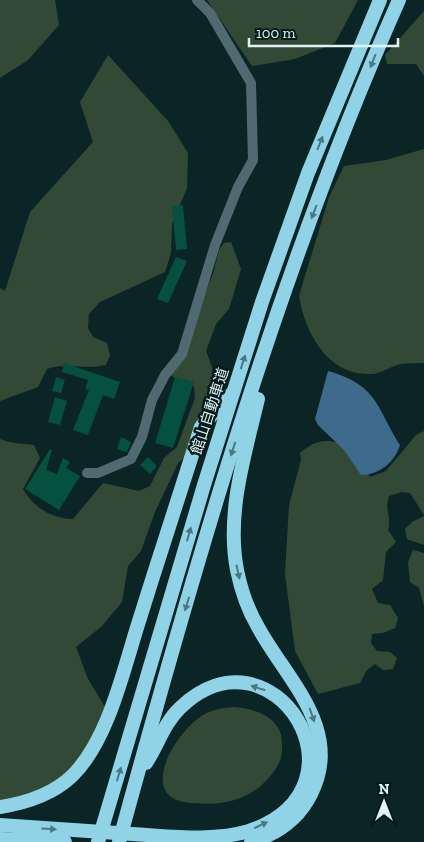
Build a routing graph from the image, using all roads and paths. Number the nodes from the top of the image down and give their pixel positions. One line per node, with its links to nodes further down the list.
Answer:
1 (196, 0): 6 (street)
2 (380, 0): 5 (highway, 館山自動車道, one-way to 2)
3 (399, 0): 4 (highway, one-way to 4)
4 (288, 285): 7 (highway, one-way to 7); 14 (highway, one-way to 14)
5 (233, 391): 8 (highway); 12 (highway, 館山自動車道, one-way to 5)
6 (87, 473)
7 (138, 775): 9 (highway, one-way to 7); 13 (highway)
8 (0, 807)
9 (0, 825)
10 (0, 839): 11 (highway)
11 (65, 842)
12 (98, 842)
13 (119, 842)
14 (251, 842)

